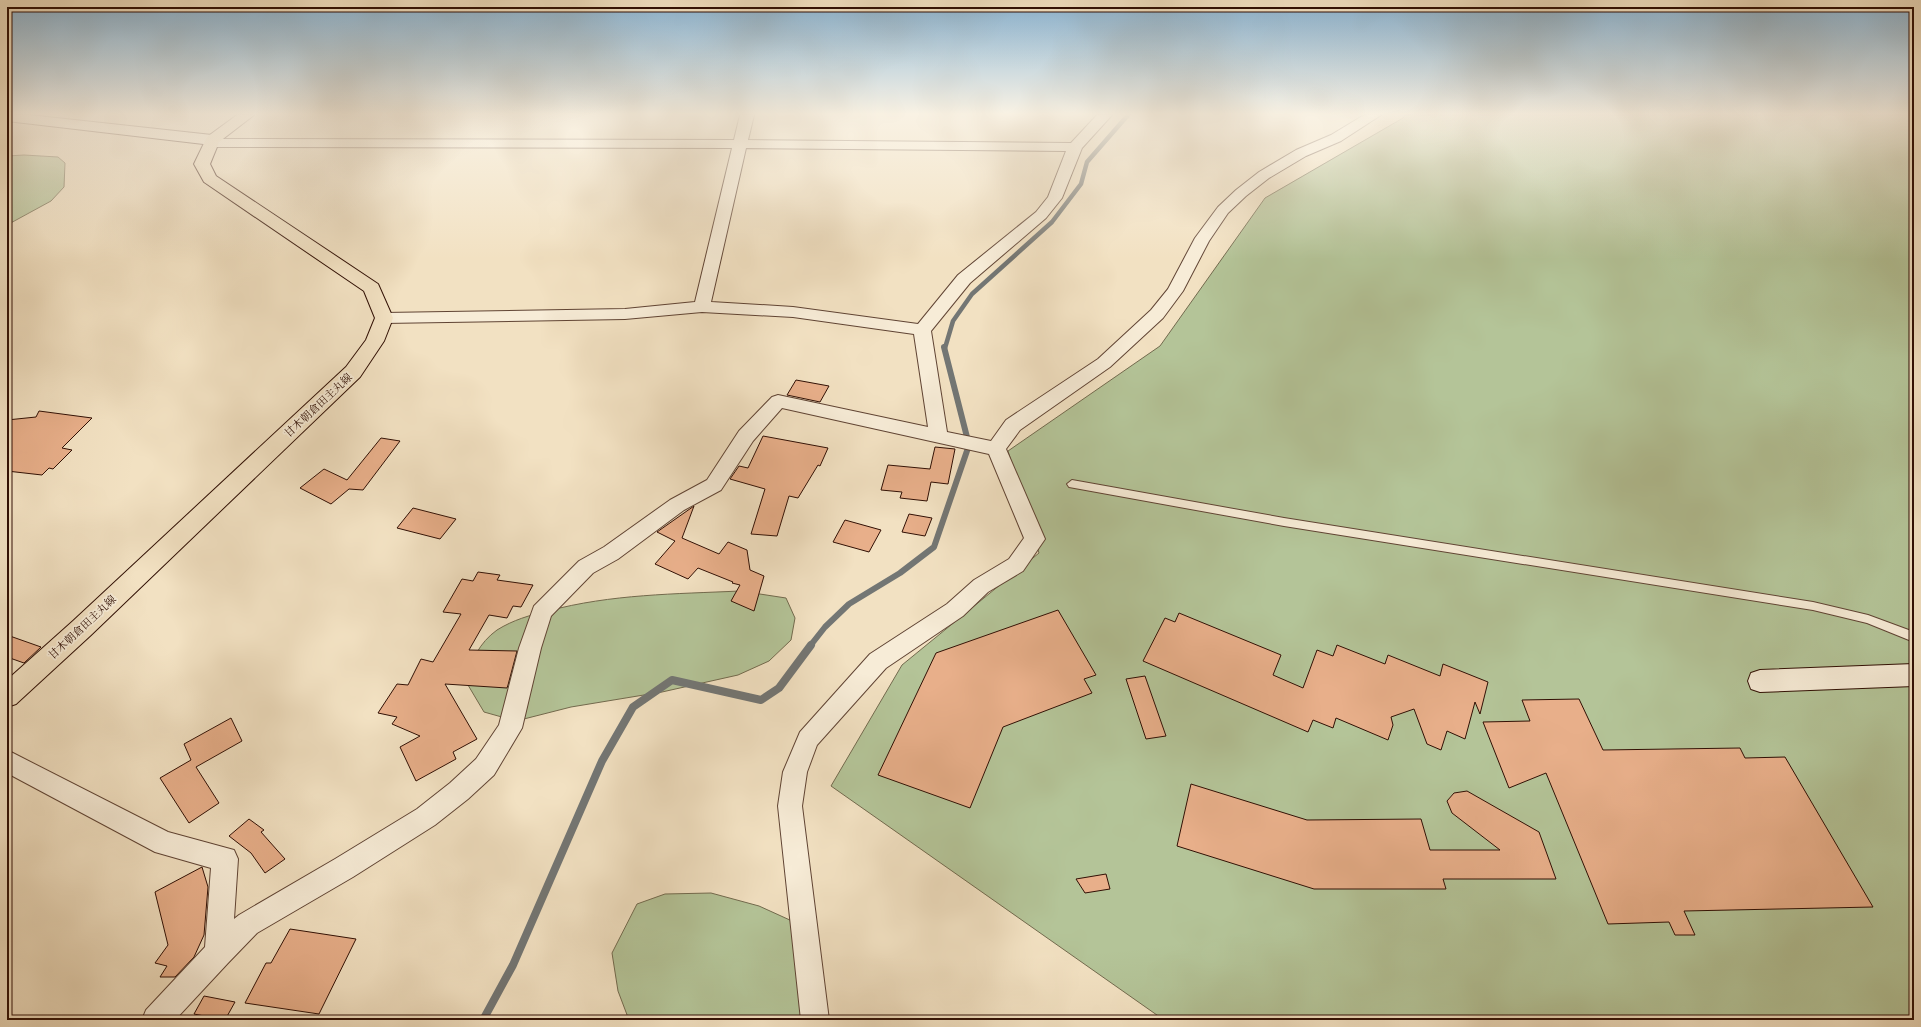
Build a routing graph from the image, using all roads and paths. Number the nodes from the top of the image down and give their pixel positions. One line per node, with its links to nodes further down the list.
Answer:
1 (202, 163): 6 (main road)
2 (736, 163): 5 (street)
3 (1069, 163): 7 (street)
4 (1284, 163): 9 (street)
5 (702, 307): 6 (street); 7 (street)
6 (384, 318): 14 (main road, 甘木朝倉田主丸線)
7 (922, 330): 8 (street)
8 (938, 435): 9 (street); 16 (street)
9 (996, 449): 18 (street)
10 (1072, 484): 11 (lane)
11 (1914, 637)
12 (1914, 675): 13 (street)
13 (1760, 681)
14 (7, 696)
15 (7, 761): 16 (street)
16 (218, 953): 17 (street)
17 (156, 1020)
18 (814, 1020)

